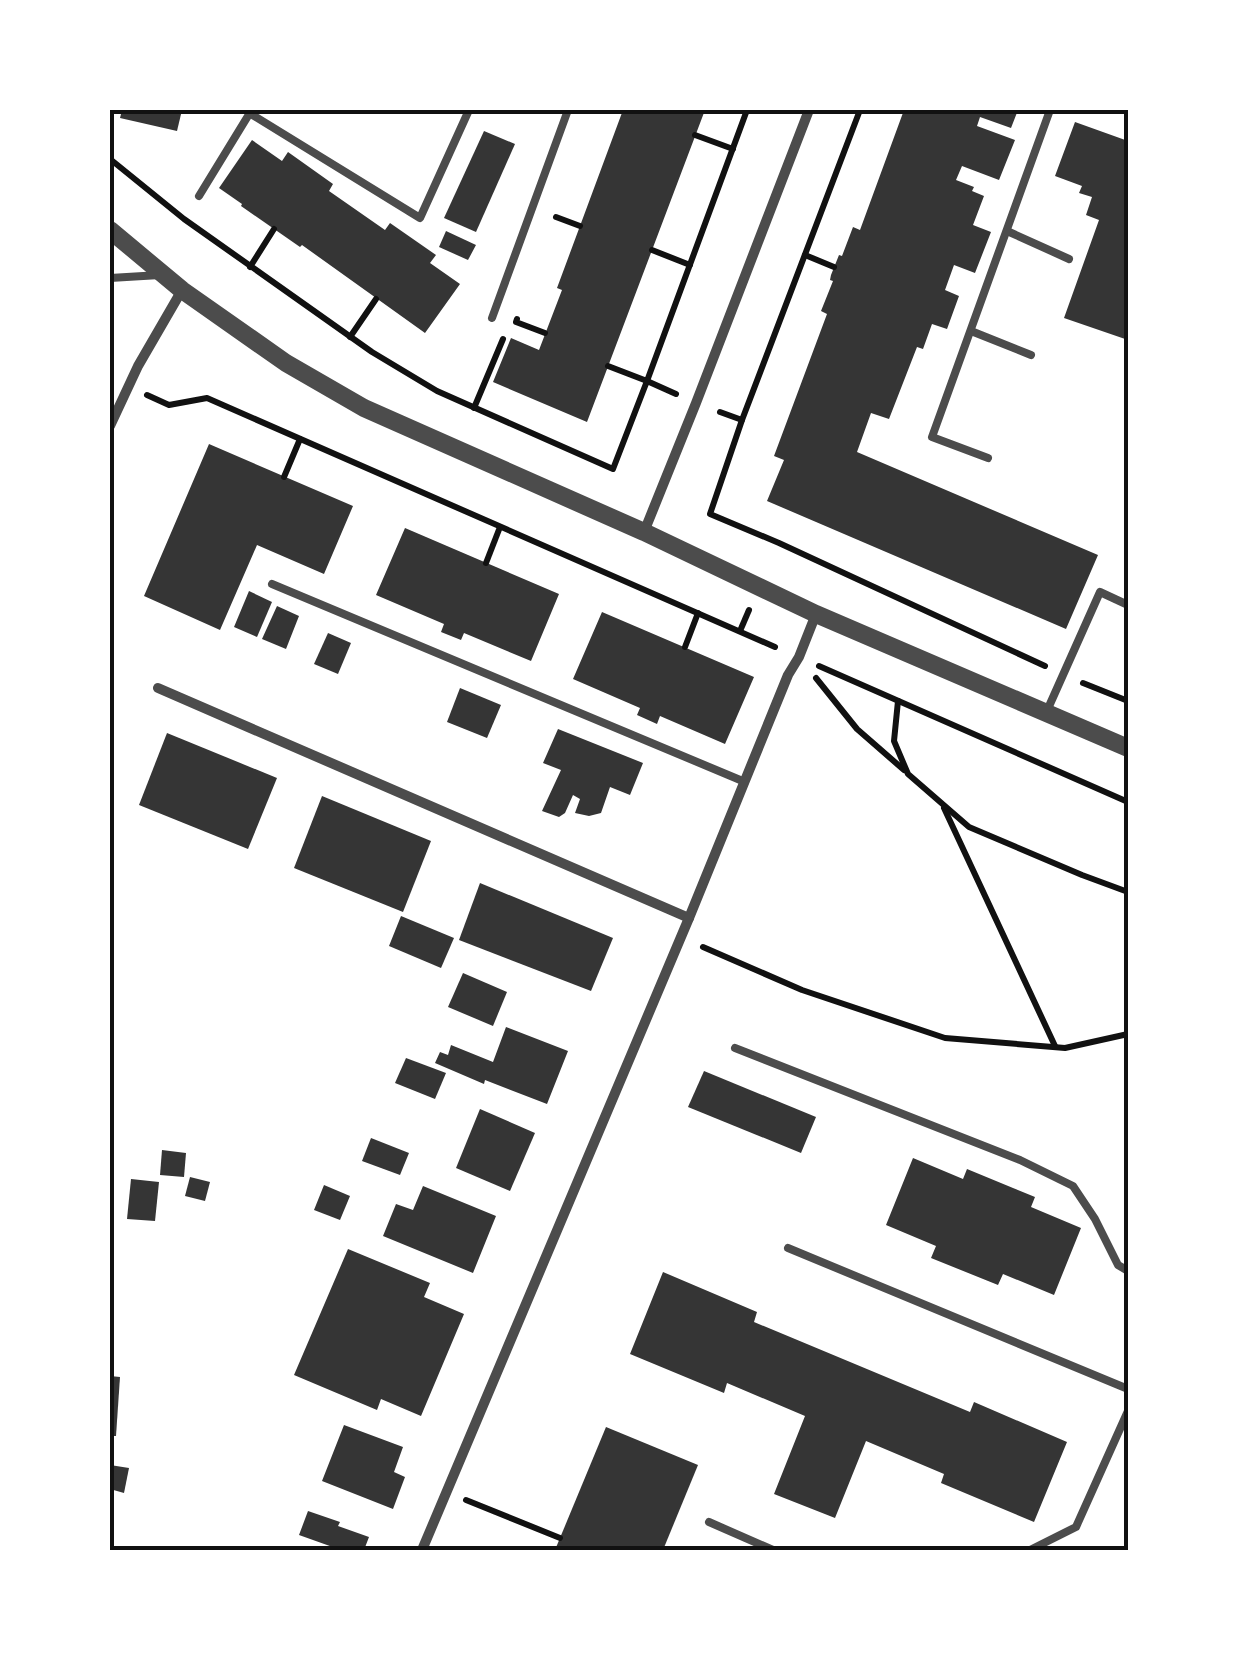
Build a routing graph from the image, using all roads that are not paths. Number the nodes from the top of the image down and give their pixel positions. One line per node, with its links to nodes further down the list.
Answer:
1 (468, 110): 5 (lane)
2 (568, 110): 13 (lane)
3 (809, 110): 18 (street)
4 (1050, 110): 8 (lane)
5 (251, 112): 6 (lane)
6 (199, 196)
7 (110, 230): 10 (street)
8 (1007, 231): 9 (lane); 14 (lane)
9 (1069, 259)
10 (164, 275): 11 (lane); 12 (street)
11 (110, 278)
12 (182, 290): 16 (street); 18 (street)
13 (492, 318)
14 (972, 331): 15 (lane); 17 (lane)
15 (1030, 354)
16 (110, 426)
17 (988, 458)
18 (644, 532): 21 (street)
19 (272, 584): 25 (lane)
20 (1128, 604): 23 (lane)
21 (816, 614): 23 (street); 25 (street)
22 (158, 688): 26 (street)
23 (1046, 713): 24 (street)
24 (1128, 748)
25 (745, 782): 26 (street)
26 (689, 918): 33 (street)
27 (734, 1048): 29 (lane)
28 (788, 1248): 30 (lane)
29 (1128, 1272)
30 (1128, 1389)
31 (1128, 1411): 35 (lane)
32 (709, 1522): 34 (lane)
33 (422, 1550)
34 (774, 1550)
35 (1030, 1550)

